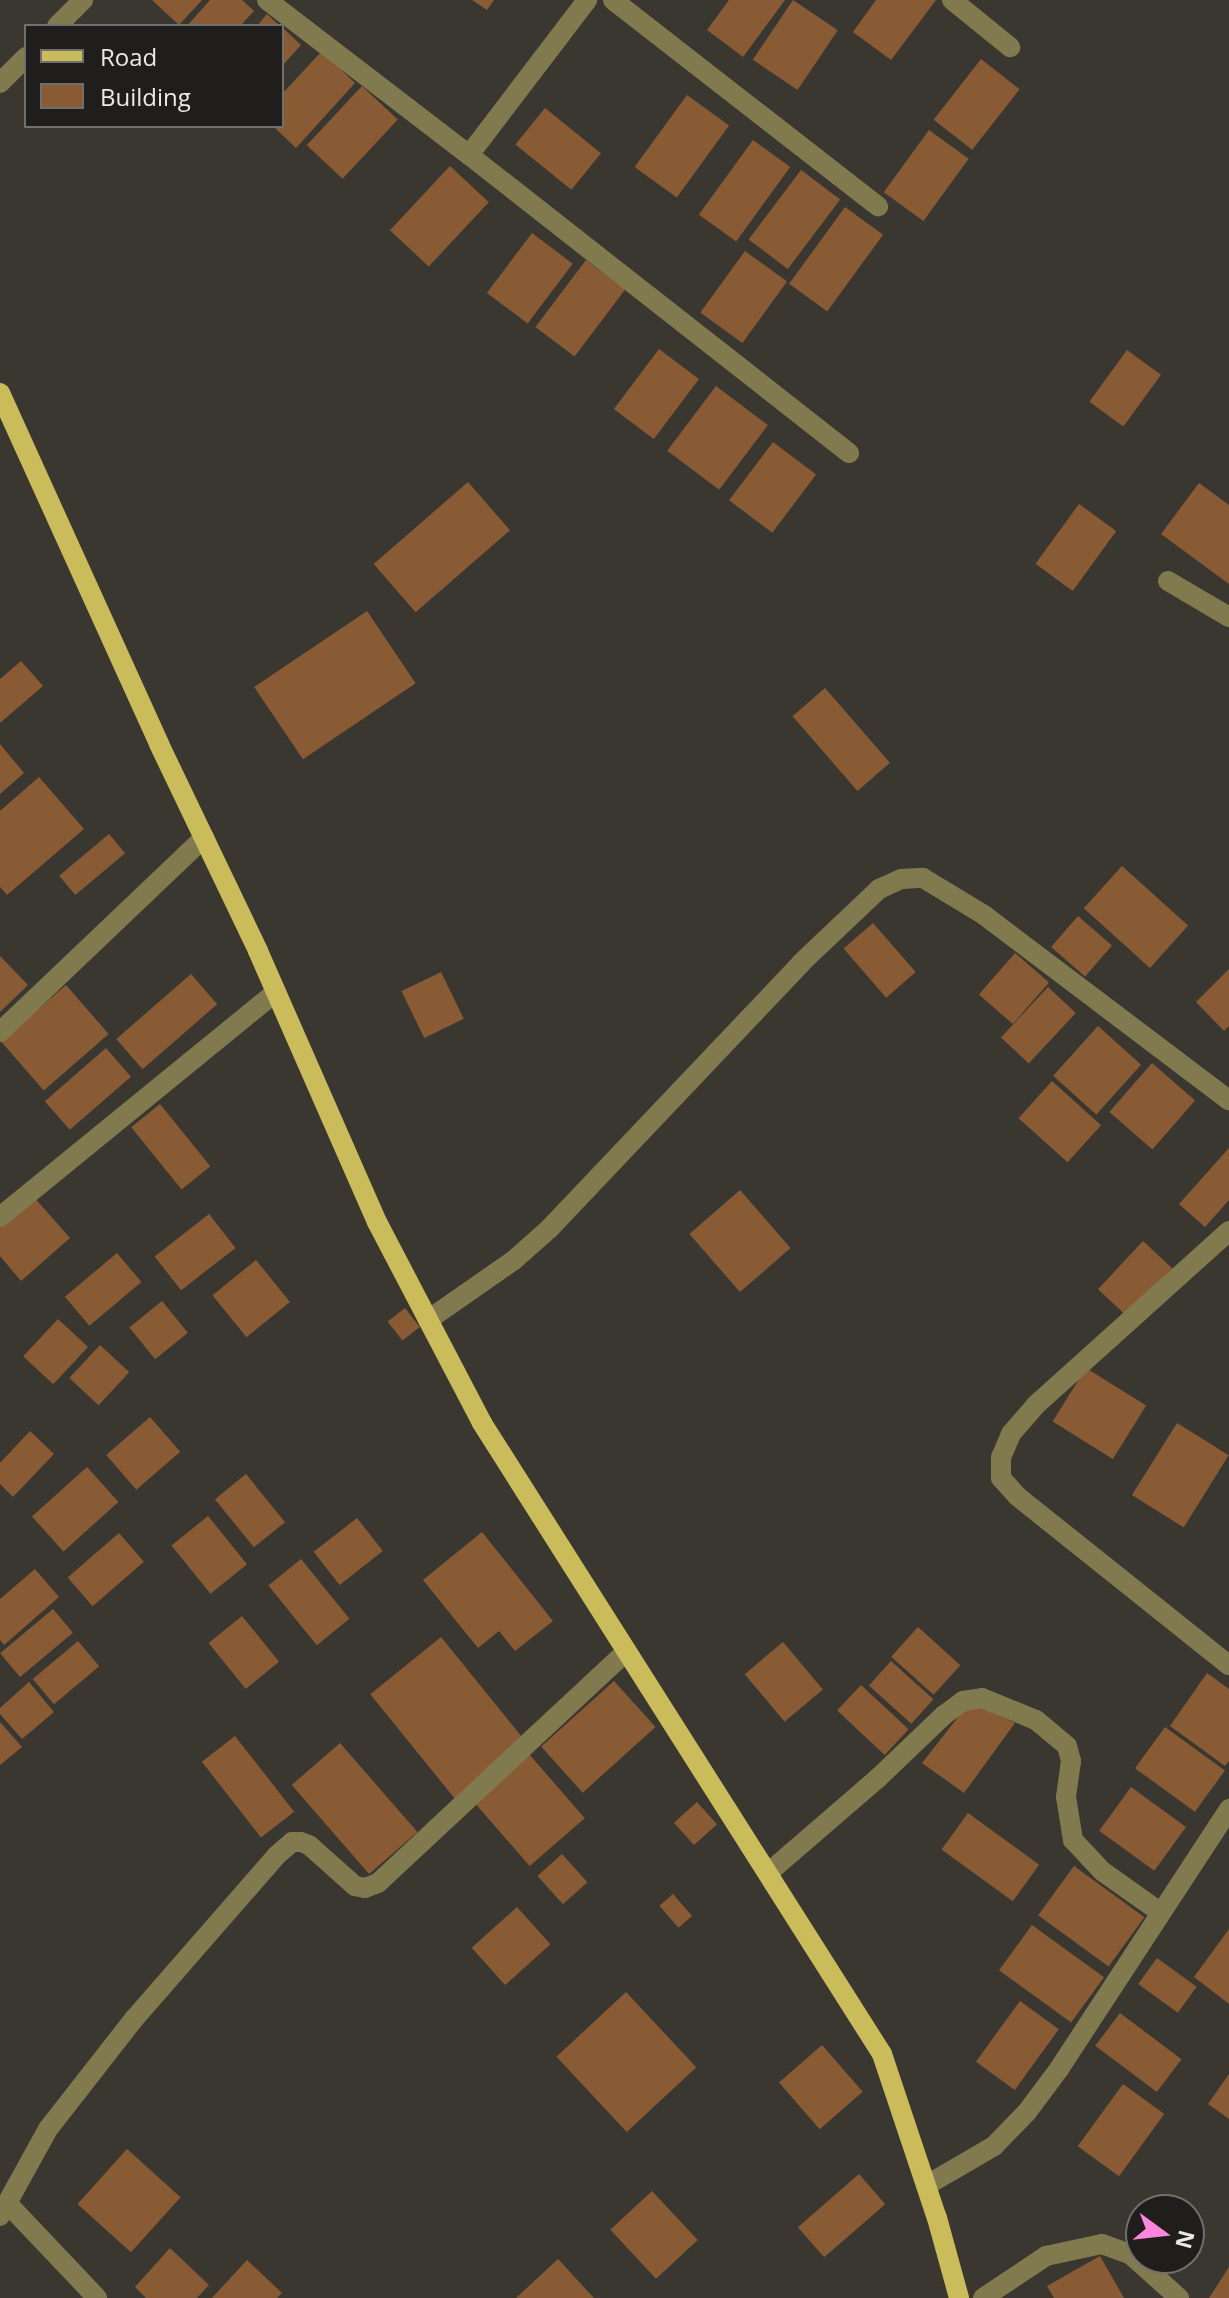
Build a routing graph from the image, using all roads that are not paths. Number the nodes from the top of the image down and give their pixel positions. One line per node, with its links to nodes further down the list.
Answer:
1 (83, 0): 6 (street)
2 (267, 0): 10 (street)
3 (587, 0): 10 (street)
4 (613, 0): 11 (street)
5 (952, 0): 7 (street)
6 (59, 24)
7 (1010, 47)
8 (24, 59): 9 (street)
9 (0, 83)
10 (469, 155): 13 (street)
11 (878, 206)
12 (0, 393): 16 (main road)
13 (849, 453)
14 (1168, 581): 15 (street)
15 (1229, 617)
16 (204, 838): 17 (main road); 18 (street)
17 (276, 992): 20 (street); 22 (main road)
18 (0, 1032)
19 (1229, 1100): 22 (street)
20 (0, 1217)
21 (1229, 1231): 24 (street)
22 (428, 1320): 23 (main road)
23 (625, 1653): 26 (main road); 29 (street)
24 (1229, 1665)
25 (1229, 1809): 27 (street)
26 (768, 1873): 27 (street); 28 (main road)
27 (1161, 1913): 28 (street)
28 (927, 2185): 31 (main road)
29 (4, 2210): 30 (street)
30 (97, 2298)
31 (959, 2298)
32 (983, 2298): 33 (street)
33 (1179, 2298)

